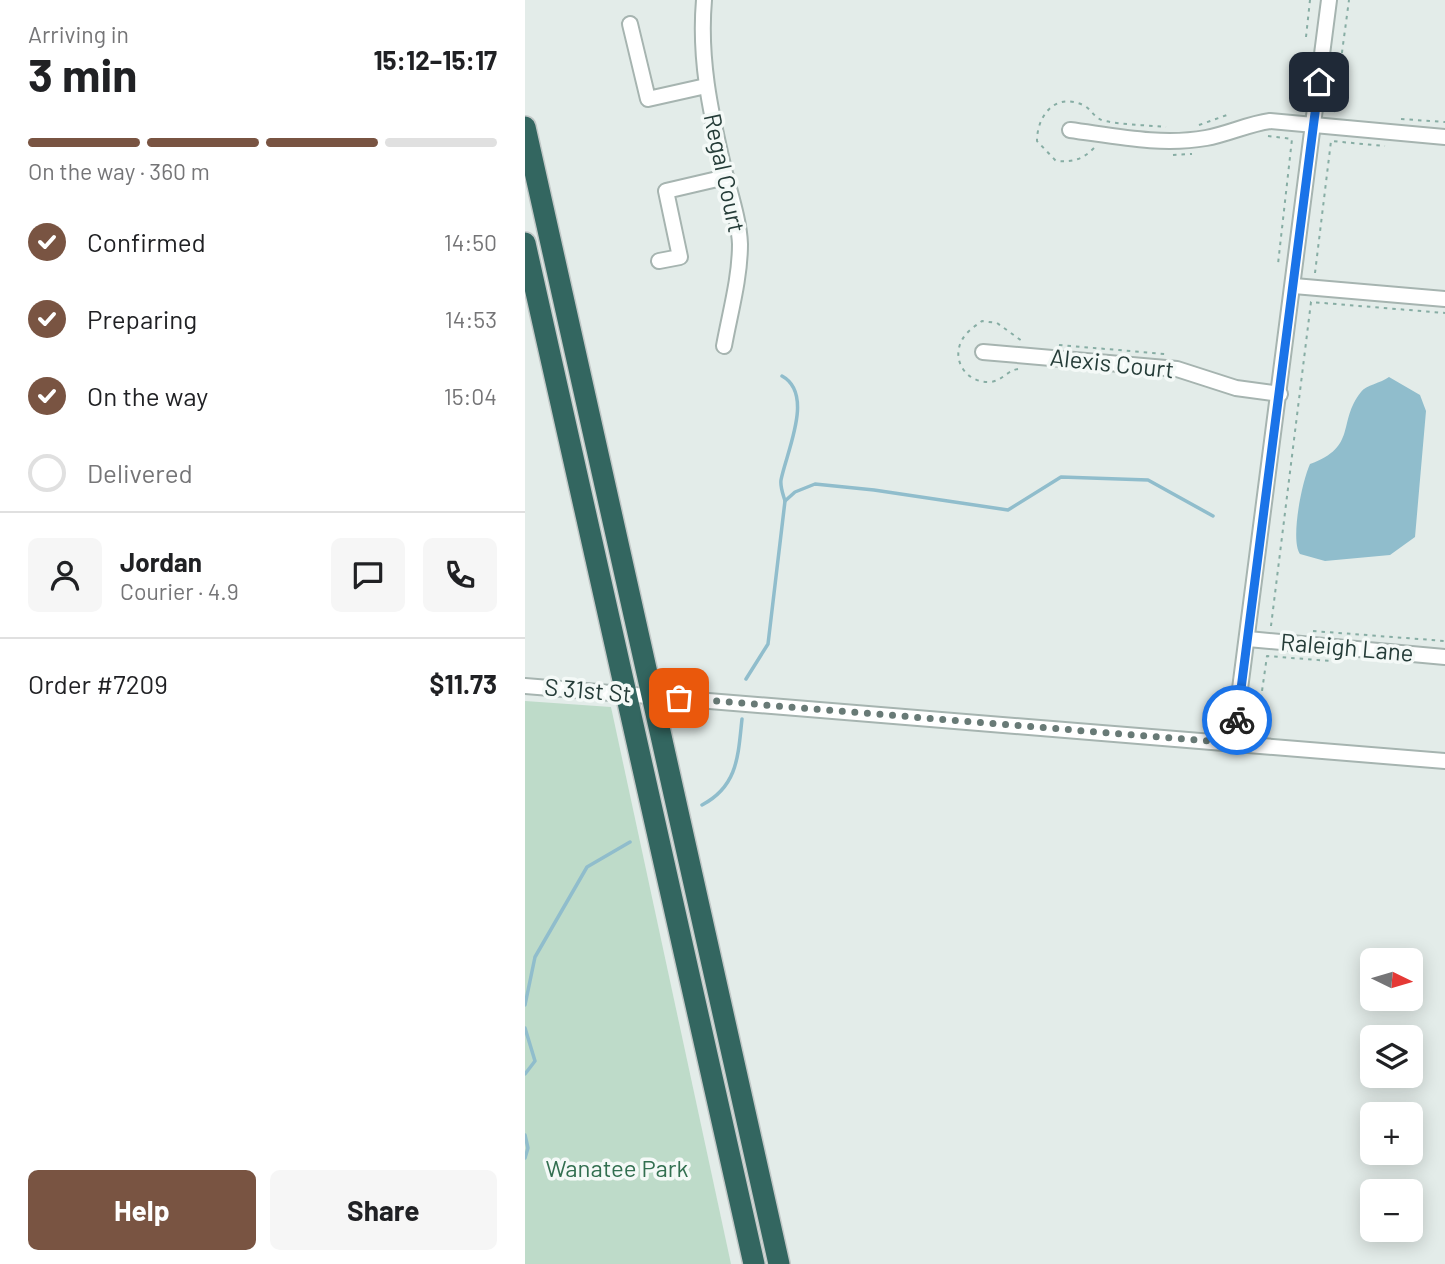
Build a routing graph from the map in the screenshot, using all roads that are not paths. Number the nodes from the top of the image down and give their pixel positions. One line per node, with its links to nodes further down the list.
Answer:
1 (704, 0): 4 (street, Regal Court)
2 (1329, 0): 5 (street)
3 (629, 24): 4 (street)
4 (706, 86): 9 (street, Regal Court)
5 (1314, 126): 7 (street); 8 (street); 12 (street)
6 (525, 127): 21 (highway)
7 (1070, 130)
8 (1445, 137)
9 (726, 177): 11 (street); 14 (street, Regal Court)
10 (525, 243): 20 (highway)
11 (659, 261)
12 (1294, 286): 13 (street); 16 (street)
13 (1445, 299)
14 (724, 346)
15 (983, 352): 16 (street, Alexis Court)
16 (1280, 394): 17 (street)
17 (1248, 639): 18 (street, Raleigh Lane); 22 (street)
18 (1445, 657)
19 (525, 686): 20 (street, S 31st St)
20 (625, 694): 21 (street, S 31st St); 24 (highway)
21 (651, 696): 22 (street, S 31st St); 25 (highway)
22 (1233, 743): 23 (street, S 31st St)
23 (1445, 761)
24 (754, 1264)
25 (779, 1264)

